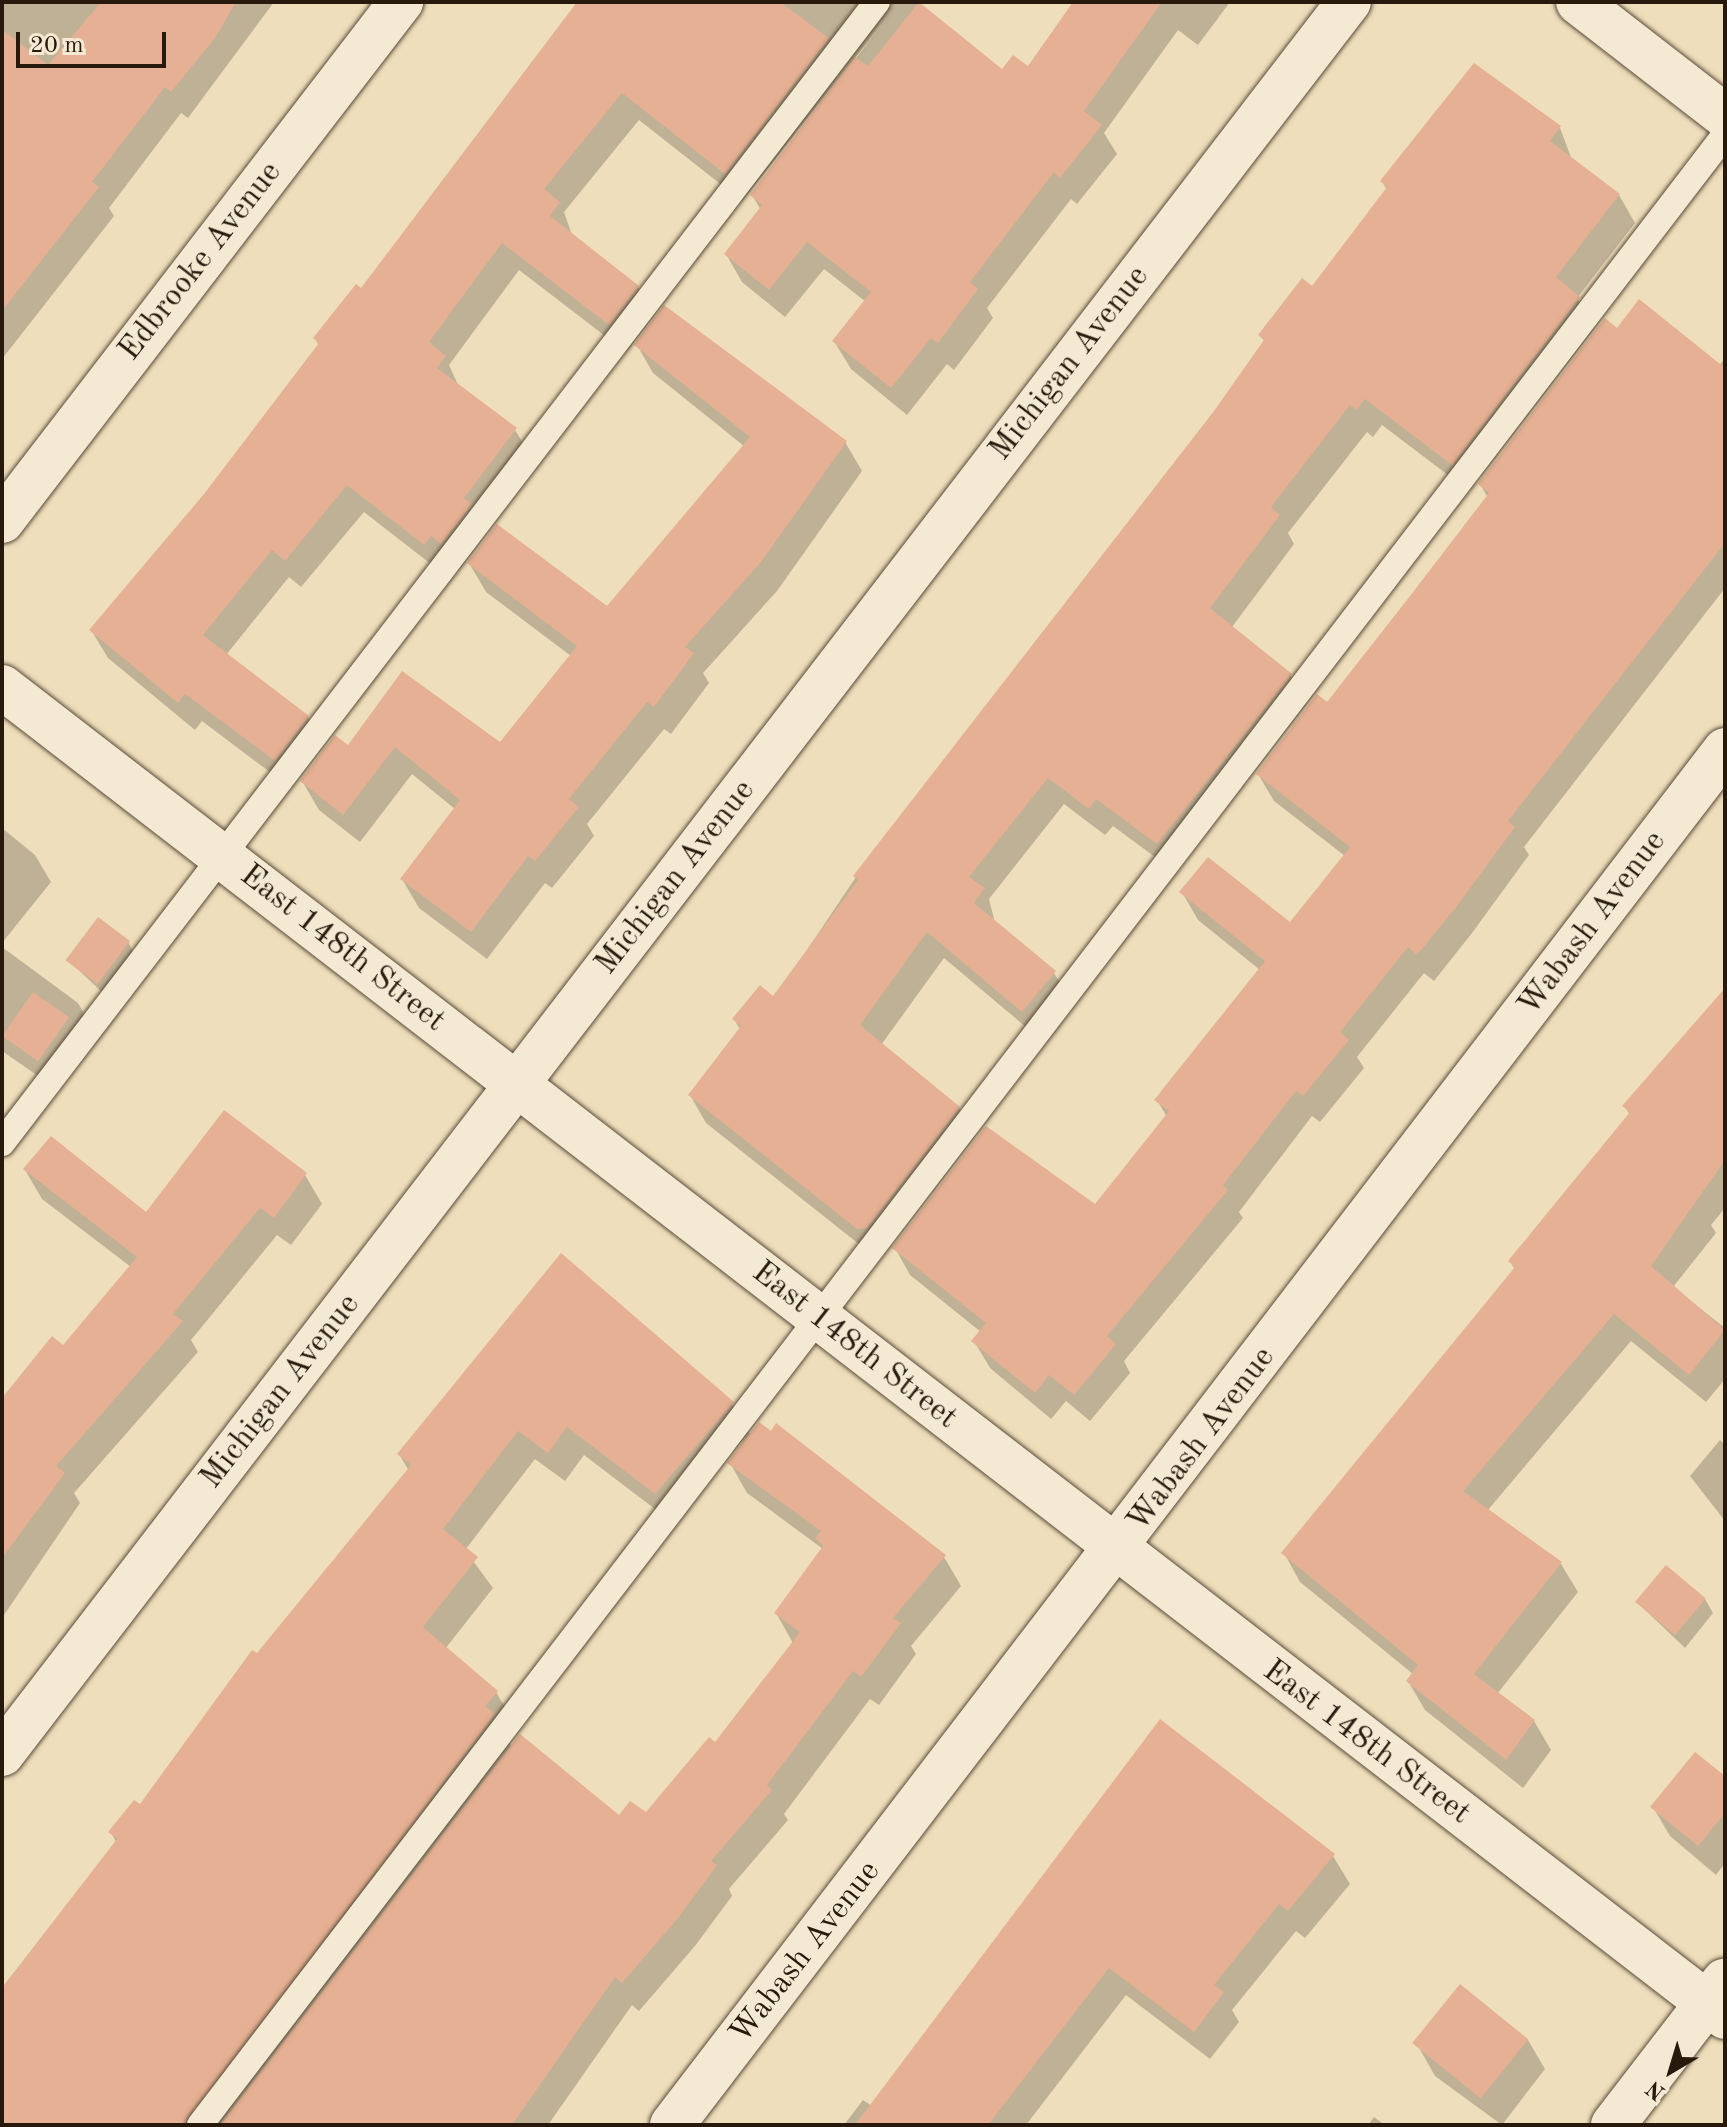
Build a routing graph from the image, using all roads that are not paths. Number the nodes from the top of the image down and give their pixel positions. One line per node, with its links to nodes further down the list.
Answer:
1 (401, 2): 7 (street, Edbrooke Avenue)
2 (877, 2): 10 (lane)
3 (1349, 2): 11 (street, Michigan Avenue)
4 (1578, 2): 5 (street)
5 (1725, 116)
6 (1725, 135): 13 (lane)
7 (2, 521)
8 (2, 687): 10 (street, East 148th Street)
9 (1725, 750): 14 (street, Wabash Avenue)
10 (222, 856): 11 (street, East 148th Street); 12 (lane)
11 (517, 1085): 13 (street, East 148th Street); 15 (street, Michigan Avenue)
12 (2, 1143)
13 (819, 1317): 14 (street, East 148th Street); 17 (lane)
14 (1117, 1552): 16 (street, East 148th Street); 18 (street, Wabash Avenue)
15 (2, 1754)
16 (1719, 2000): 19 (street)
17 (200, 2125)
18 (672, 2125)
19 (1613, 2125)

